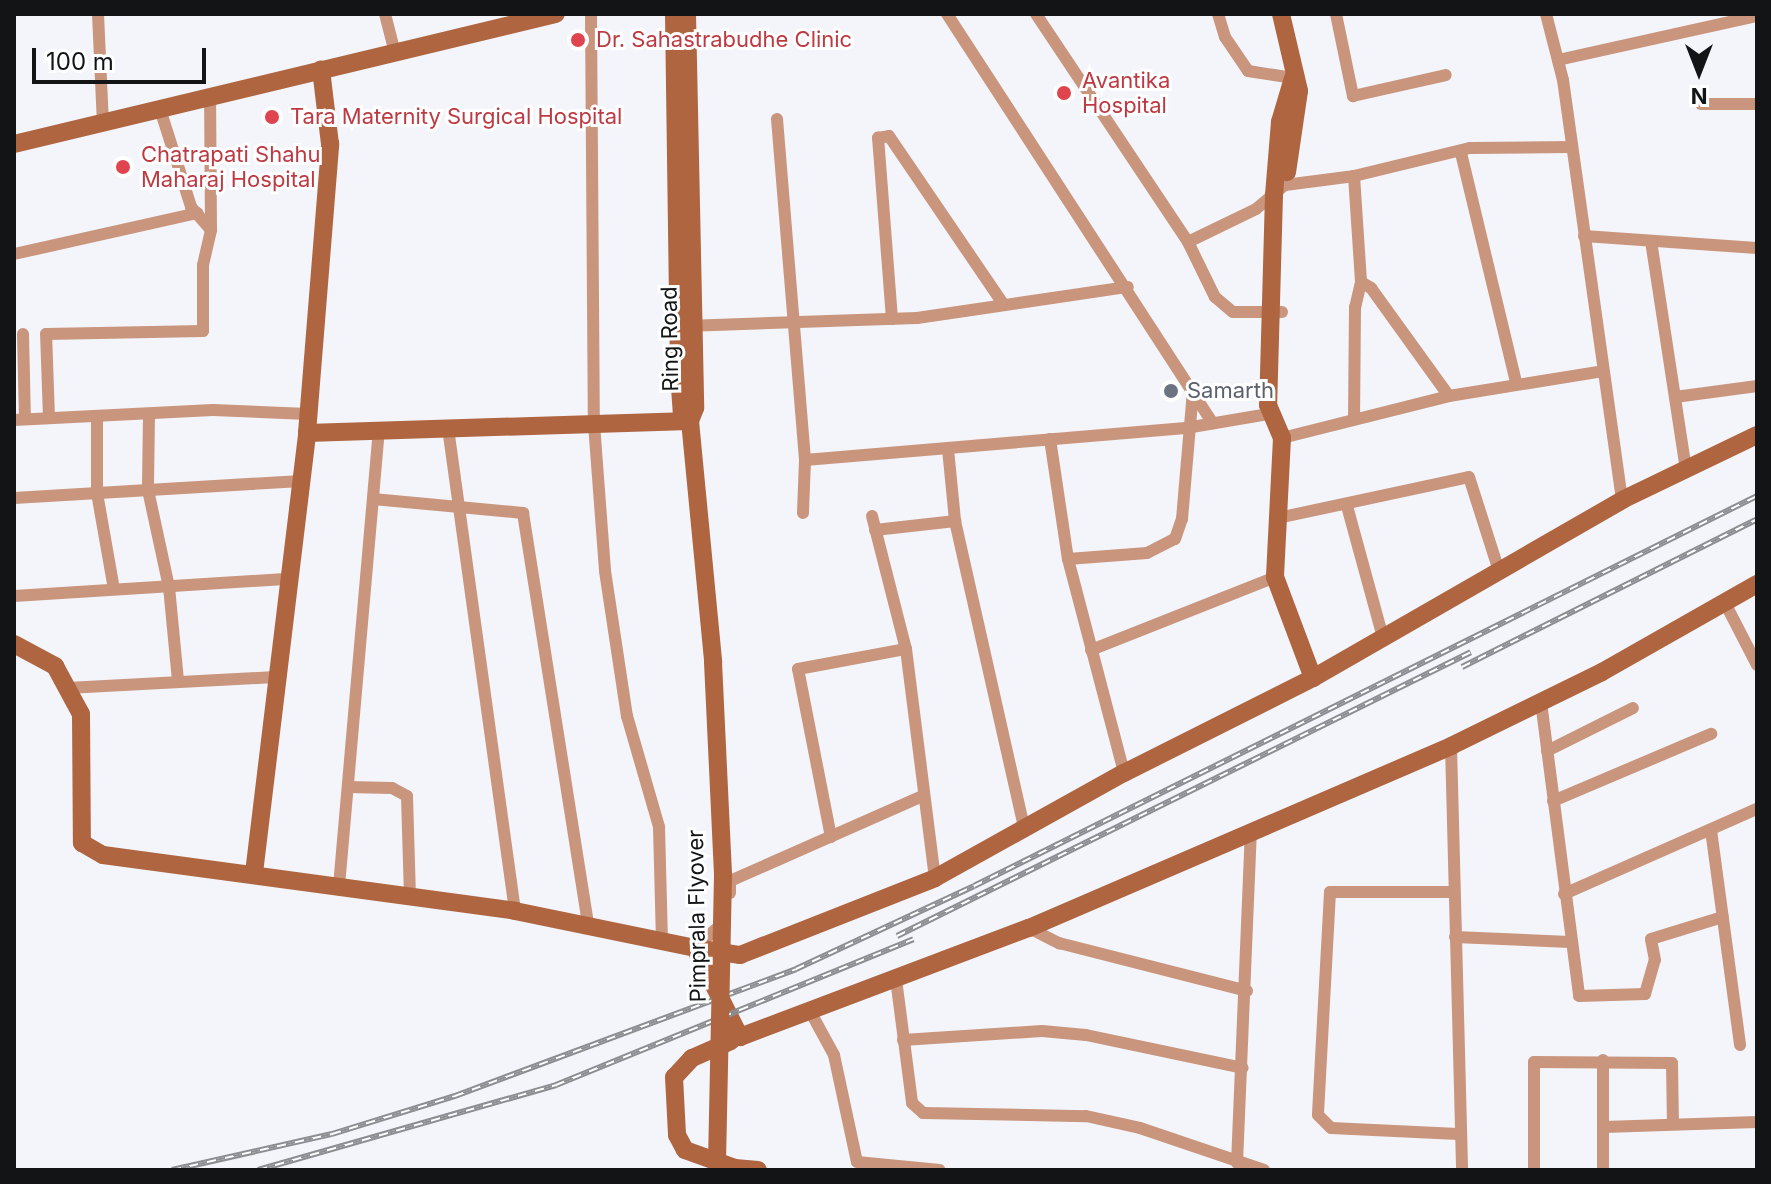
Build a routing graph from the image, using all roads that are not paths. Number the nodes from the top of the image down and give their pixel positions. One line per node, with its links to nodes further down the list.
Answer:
1 (98, 14): 24 (street)
2 (385, 14): 14 (street)
3 (555, 14): 14 (main road)
4 (591, 14): 60 (street)
5 (674, 14): 43 (main road)
6 (687, 14): 43 (main road, Ring Road)
7 (947, 14): 38 (street)
8 (1036, 14): 34 (street)
9 (1218, 14): 18 (street)
10 (1281, 14): 18 (main road)
11 (1336, 14): 17 (street)
12 (1546, 14): 15 (street)
13 (1757, 16): 15 (street)
14 (395, 53): 16 (main road)
15 (1558, 60): 26 (street)
16 (321, 70): 19 (main road); 53 (main road)
17 (1446, 75)
18 (1293, 78): 29 (main road)
19 (210, 97): 22 (main road); 31 (street)
20 (1701, 104): 21 (street)
21 (1757, 104)
22 (160, 109): 24 (main road); 30 (street)
23 (777, 119): 42 (street)
24 (103, 123): 25 (main road)
25 (14, 144)
26 (1572, 147): 27 (street); 32 (street)
27 (1461, 153): 28 (street); 46 (street)
28 (1354, 176): 29 (street); 37 (street)
29 (1279, 190): 34 (street); 40 (main road)
30 (197, 213): 31 (street); 36 (street)
31 (211, 230): 55 (street)
32 (1584, 236): 33 (street); 45 (street)
33 (1651, 241): 35 (street); 50 (street)
34 (1188, 242): 40 (street)
35 (1757, 248)
36 (14, 254)
37 (1361, 282): 49 (street); 57 (street)
38 (1128, 287): 39 (street); 48 (street)
39 (1004, 305): 41 (street); 41 (street)
40 (1277, 312): 51 (main road)
41 (892, 319): 42 (street)
42 (793, 322): 43 (street); 69 (street)
43 (686, 326): 58 (main road, Ring Road)
44 (23, 334): 56 (street)
45 (1603, 371): 46 (street); 76 (street)
46 (1516, 382): 49 (street)
47 (1757, 386): 50 (street)
48 (1193, 391): 59 (street); 62 (street)
49 (1449, 396): 57 (street)
50 (1675, 397): 70 (street)
51 (1274, 413): 59 (street); 66 (main road)
52 (149, 414): 53 (street); 54 (street); 72 (street)
53 (308, 414): 64 (main road)
54 (97, 416): 55 (street); 73 (street)
55 (49, 418): 56 (street)
56 (20, 419)
57 (1354, 419): 66 (street)
58 (690, 421): 60 (main road); 97 (main road, Ring Road)
59 (1213, 423): 62 (street)
60 (594, 424): 61 (main road); 129 (street)
61 (448, 428): 63 (main road); 77 (street)
62 (1186, 428): 67 (street); 84 (street)
63 (379, 431): 64 (main road); 75 (street)
64 (307, 433): 71 (main road)
65 (1757, 435): 70 (main road)
66 (1282, 438): 81 (main road)
67 (1050, 439): 68 (street); 84 (street)
68 (948, 449): 69 (street); 82 (street)
69 (805, 460): 79 (street)
70 (1686, 469): 76 (main road)
71 (301, 481): 72 (street); 87 (main road)
72 (148, 490): 73 (street); 89 (street)
73 (97, 493): 74 (street); 90 (street)
74 (14, 498)
75 (373, 499): 77 (street); 109 (street)
76 (1622, 500): 85 (main road)
77 (459, 506): 123 (street); 126 (street)
78 (1347, 506): 81 (street); 85 (street); 93 (street)
79 (803, 513)
80 (872, 516): 83 (street)
81 (1278, 518): 86 (main road)
82 (955, 521): 83 (street); 114 (street)
83 (875, 530): 95 (street)
84 (1068, 559): 96 (street)
85 (1499, 571): 93 (main road)
86 (1275, 577): 96 (street); 100 (main road)
87 (288, 579): 89 (street); 99 (main road)
88 (1757, 584): 92 (main road)
89 (169, 587): 90 (street); 101 (street)
90 (114, 589): 91 (street)
91 (14, 596)
92 (1724, 601): 98 (street); 103 (main road)
93 (1383, 638): 100 (main road)
94 (14, 644): 102 (main road)
95 (906, 649): 110 (street); 116 (street)
96 (1091, 650): 108 (street)
97 (713, 662): 144 (main road, Pimprala Flyover, bridge)
98 (1757, 665)
99 (275, 677): 101 (street); 117 (main road)
100 (1313, 678): 108 (main road)
101 (178, 681): 102 (street)
102 (67, 688): 117 (main road)
103 (1541, 702): 106 (main road); 107 (street)
104 (1633, 708): 107 (street)
105 (1711, 734): 111 (street)
106 (1451, 746): 115 (main road); 120 (street)
107 (1547, 751): 111 (street)
108 (1124, 773): 114 (main road)
109 (348, 787): 119 (street); 122 (street)
110 (923, 796): 116 (street); 118 (street)
111 (1553, 801): 121 (street)
112 (1757, 809): 113 (street)
113 (1711, 830): 121 (street); 124 (street)
114 (1025, 831): 118 (main road)
115 (1251, 835): 125 (main road); 132 (street)
116 (831, 837): 130 (street)
117 (254, 873): 119 (main road)
118 (935, 878): 130 (main road)
119 (339, 886): 122 (main road)
120 (1454, 892): 127 (street); 142 (street)
121 (1564, 894): 128 (street)
122 (410, 896): 123 (main road)
123 (515, 911): 126 (main road)
124 (1723, 917): 128 (street); 136 (street)
125 (1029, 928): 131 (main road); 132 (street)
126 (589, 929): 129 (main road)
127 (1455, 937): 128 (street); 142 (street)
128 (1570, 942)
129 (662, 943): 130 (main road)
130 (695, 948): 134 (main road)
131 (896, 979): 133 (main road); 135 (street)
132 (1247, 991): 138 (street)
133 (810, 1011): 134 (main road); 146 (street)
134 (740, 1037): 145 (main road)
135 (903, 1040): 138 (street); 143 (street)
136 (1740, 1045)
137 (1603, 1060): 140 (street); 141 (street); 149 (street)
138 (1243, 1068): 143 (street)
139 (1757, 1122): 140 (street)
140 (1673, 1124): 141 (street)
141 (1604, 1127): 150 (street)
142 (1458, 1134): 148 (street)
143 (1237, 1163): 147 (street)
144 (717, 1170)
145 (758, 1170)
146 (940, 1170)
147 (1264, 1170)
148 (1462, 1170)
149 (1534, 1170)
150 (1603, 1170)

